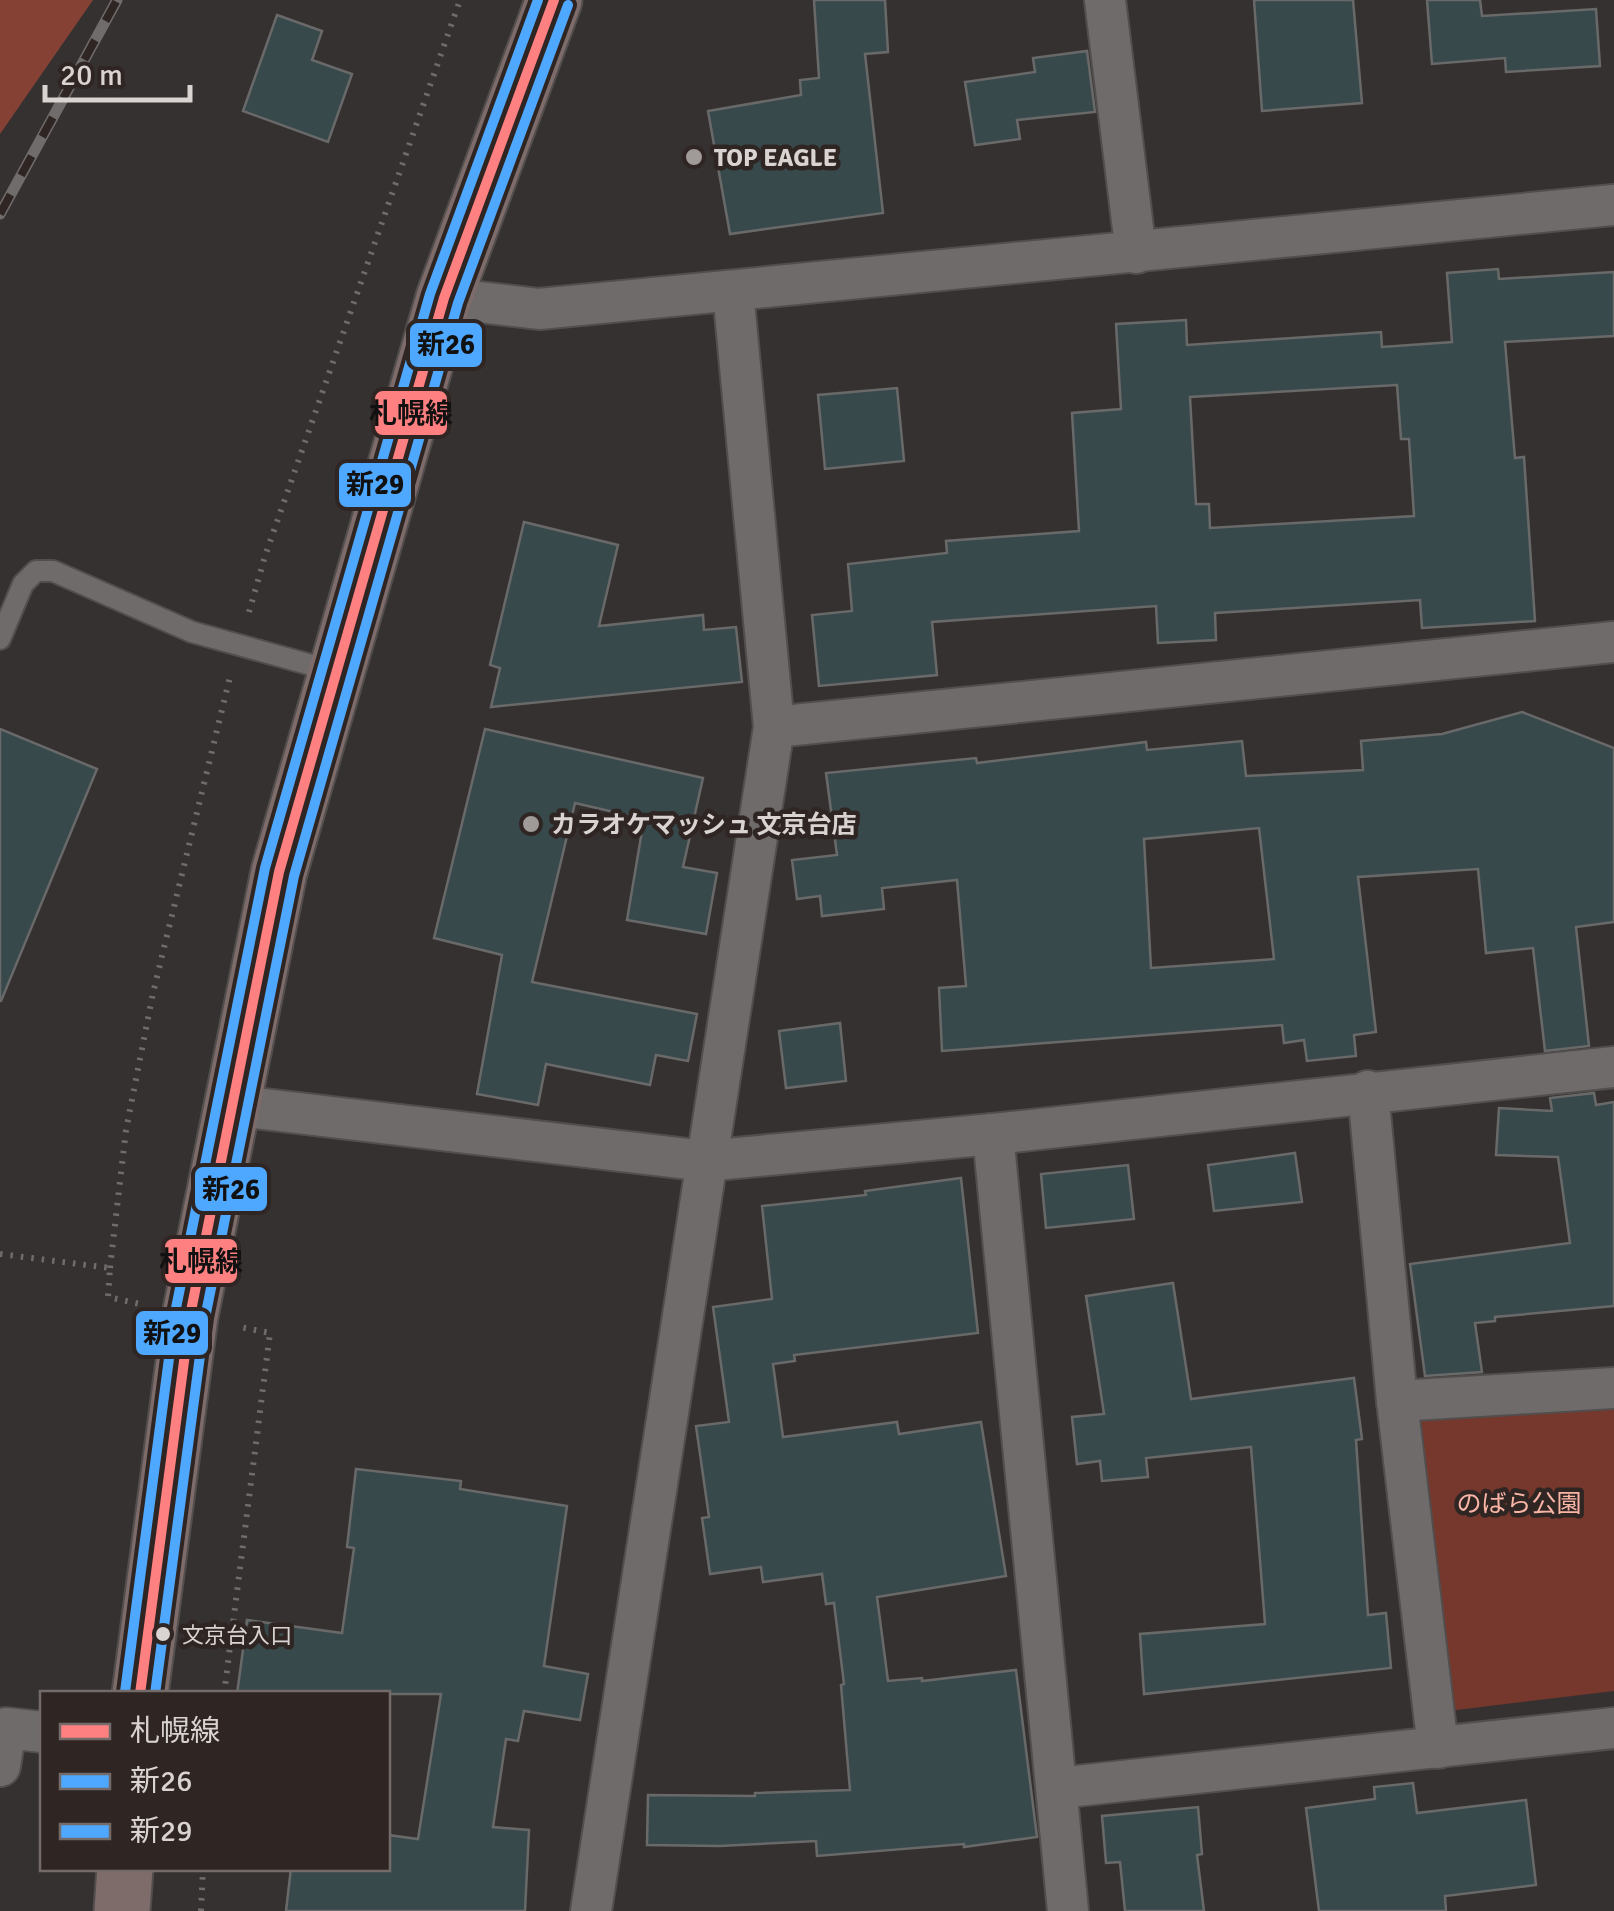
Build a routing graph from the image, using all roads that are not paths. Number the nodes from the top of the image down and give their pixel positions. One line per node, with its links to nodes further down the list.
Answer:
1 (554, 0): 6 (highway)
2 (1104, 0): 4 (street)
3 (1614, 205): 4 (street)
4 (1136, 254): 5 (street)
5 (733, 292): 6 (street); 10 (street)
6 (444, 298): 9 (highway)
7 (0, 639): 9 (lane)
8 (1614, 642): 10 (street)
9 (335, 671): 13 (highway)
10 (774, 727): 15 (street)
11 (1614, 1066): 12 (street)
12 (1368, 1091): 14 (street); 17 (street)
13 (230, 1105): 15 (street); 18 (highway)
14 (993, 1134): 15 (street); 23 (street)
15 (705, 1160): 27 (street)
16 (1614, 1388): 17 (street)
17 (1397, 1400): 21 (street)
18 (140, 1691)
19 (1614, 1728): 21 (street)
20 (40, 1732): 22 (street)
21 (1438, 1748): 23 (street)
22 (0, 1766)
23 (1058, 1788): 25 (street)
24 (125, 1871): 26 (highway)
25 (1055, 1910)
26 (122, 1911)
27 (591, 1911)

